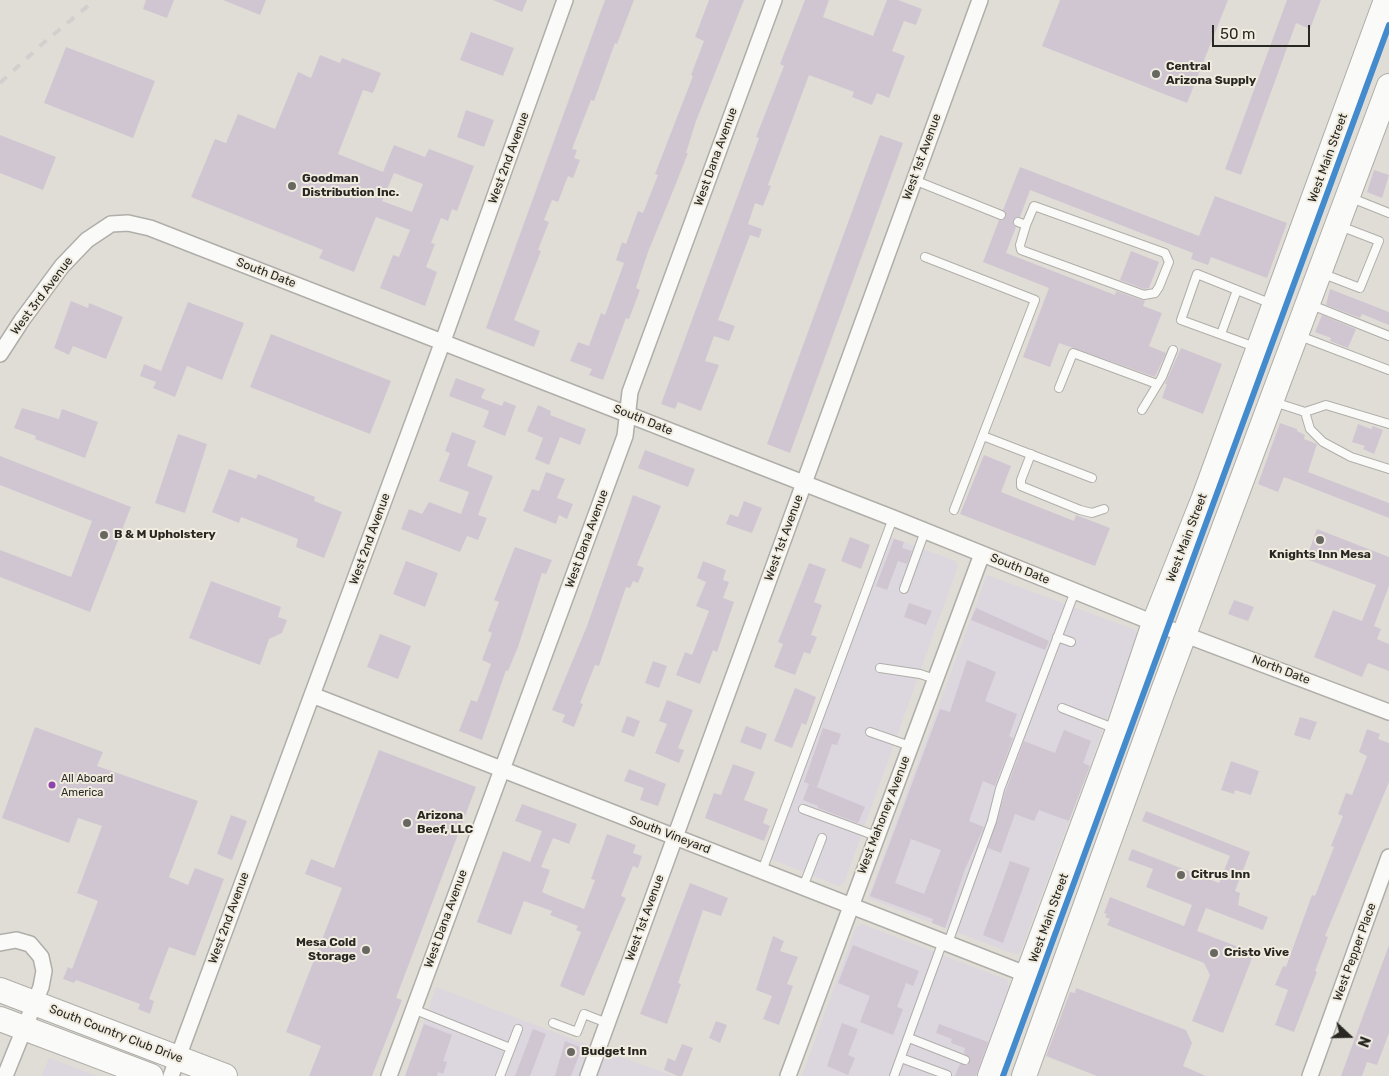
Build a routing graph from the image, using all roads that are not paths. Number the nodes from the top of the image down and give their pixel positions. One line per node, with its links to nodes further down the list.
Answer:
1 (565, 0): 21 (street, West 2nd Avenue)
2 (774, 0): 31 (street, West Dana Avenue)
3 (980, 0): 6 (street, West 1st Avenue)
4 (1386, 0): 17 (main road, West Main Street)
5 (1389, 86): 7 (main road, West Main Street)
6 (914, 180): 9 (lane); 37 (street, West 1st Avenue)
7 (1347, 196): 8 (lane); 12 (main road, West Main Street)
8 (1389, 213)
9 (1001, 215)
10 (1022, 223): 10 (lane)
11 (111, 224): 21 (street, South Date); 24 (street, West 3rd Avenue)
12 (1337, 225): 14 (main road, West Main Street); 14 (lane)
13 (925, 258): 33 (lane)
14 (1319, 273): 16 (main road, West Main Street)
15 (1236, 290): 17 (lane); 18 (lane); 18 (lane)
16 (1307, 303): 19 (main road, West Main Street); 20 (lane)
17 (1274, 305): 22 (main road, West Main Street)
18 (1221, 334): 22 (lane)
19 (1296, 334): 25 (lane); 28 (main road, West Main Street)
20 (1389, 336)
21 (442, 342): 31 (street, South Date); 50 (street, West 2nd Avenue)
22 (1258, 349): 45 (main road, West Main Street)
23 (1173, 350): 26 (lane)
24 (0, 354)
25 (1389, 370)
26 (1157, 384): 27 (lane); 29 (lane)
27 (1059, 388)
28 (1271, 401): 30 (lane); 45 (main road, West Main Street)
29 (1142, 410)
30 (1305, 412): 32 (lane); 35 (lane)
31 (627, 414): 37 (street, South Date); 56 (street, West Dana Avenue)
32 (1389, 424)
33 (983, 436): 34 (lane); 39 (lane)
34 (1031, 454): 36 (lane); 38 (lane)
35 (1389, 469)
36 (1092, 478)
37 (804, 484): 40 (street, South Date); 59 (street, West 1st Avenue)
38 (1104, 509)
39 (954, 510)
40 (893, 518): 41 (street, South Date); 62 (lane)
41 (925, 531): 42 (street, South Date); 43 (lane)
42 (982, 554): 44 (street, South Date); 49 (street, West Mahoney Avenue)
43 (904, 589)
44 (1075, 591): 45 (street, South Date); 46 (lane)
45 (1171, 628): 52 (street, North Date); 53 (main road, West Main Street); 90 (main road, West Main Street)
46 (1057, 637): 47 (lane); 65 (lane)
47 (1071, 642)
48 (880, 668): 49 (lane)
49 (935, 679): 55 (street, West Mahoney Avenue)
50 (312, 694): 56 (street, South Vineyard); 79 (street, West 2nd Avenue)
51 (1062, 708): 53 (lane)
52 (1389, 712)
53 (1118, 730): 67 (main road, West Main Street)
54 (870, 732): 55 (lane)
55 (910, 746): 58 (street, West Mahoney Avenue)
56 (502, 770): 59 (street, South Vineyard); 69 (street, West Dana Avenue)
57 (804, 809): 58 (lane)
58 (876, 836): 64 (street, West Mahoney Avenue)
59 (675, 837): 62 (street, South Vineyard); 72 (street, West 1st Avenue)
60 (822, 838): 63 (lane)
61 (1389, 857): 91 (street, West Pepper Place)
62 (762, 871): 63 (street, South Vineyard)
63 (803, 887): 64 (street, South Vineyard)
64 (850, 906): 65 (street, South Vineyard); 88 (street, West Mahoney Avenue)
65 (945, 942): 67 (street, South Vineyard); 75 (lane)
66 (0, 943): 70 (street, South Country Club Drive)
67 (1028, 974): 80 (main road, West Main Street)
68 (0, 990): 70 (main road, South Country Club Drive)
69 (413, 1009): 76 (lane); 85 (street, West Dana Avenue)
70 (29, 1015): 71 (main road, South Country Club Drive); 79 (main road, South Country Club Drive); 82 (street); 83 (main road, South Country Club Drive)
71 (0, 1019)
72 (607, 1023): 73 (lane); 87 (street, West 1st Avenue)
73 (553, 1024)
74 (518, 1029): 76 (lane)
75 (908, 1038): 77 (lane); 78 (lane)
76 (510, 1048): 86 (lane)
77 (901, 1058): 81 (lane); 89 (lane)
78 (965, 1060)
79 (174, 1067): 84 (main road, South Country Club Drive)
80 (988, 1071)
81 (947, 1075)
82 (4, 1076)
83 (151, 1076)
84 (225, 1076)
85 (389, 1076)
86 (500, 1076)
87 (588, 1076)
88 (788, 1076)
89 (894, 1076)
90 (1024, 1076)
91 (1310, 1076)

